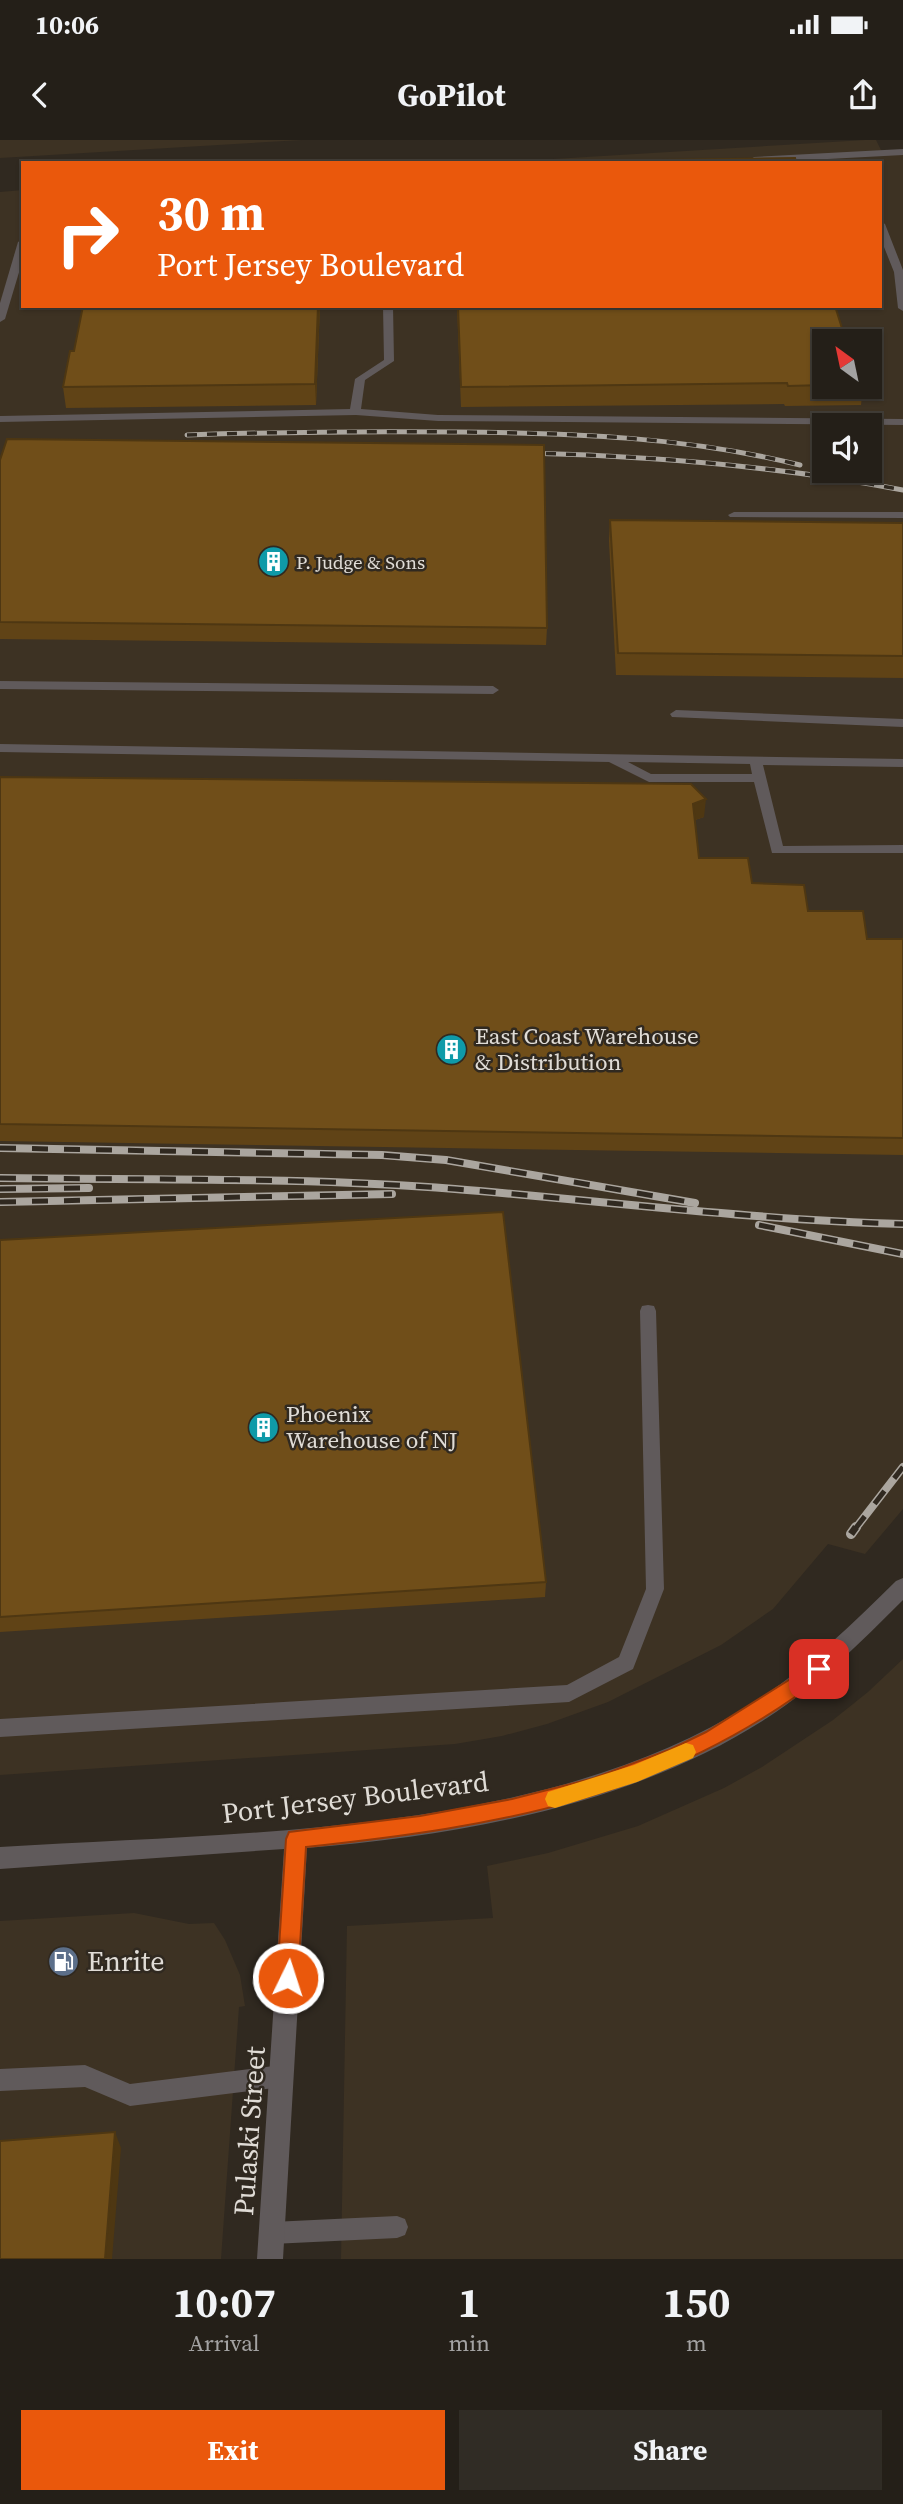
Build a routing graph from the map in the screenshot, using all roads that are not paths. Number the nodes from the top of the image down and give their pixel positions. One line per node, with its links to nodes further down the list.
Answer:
1 (903, 152): 2 (lane)
2 (859, 158): 3 (lane)
3 (746, 160)
4 (882, 230): 7 (lane)
5 (21, 249): 8 (lane)
6 (388, 308): 9 (lane)
7 (903, 308)
8 (0, 319)
9 (355, 412): 10 (lane); 11 (lane)
10 (0, 418)
11 (903, 422)
12 (734, 515): 13 (lane)
13 (903, 515)
14 (0, 685): 15 (lane)
15 (493, 690)
16 (676, 713): 17 (lane)
17 (903, 723)
18 (0, 748): 19 (lane)
19 (610, 758): 20 (lane); 22 (lane)
20 (755, 761): 21 (lane); 22 (lane)
21 (903, 763)
22 (759, 778): 23 (lane)
23 (903, 849)
24 (648, 1311): 26 (lane)
25 (903, 1587): 27 (street, Port Jersey Boulevard)
26 (0, 1728)
27 (296, 1839): 28 (street, Port Jersey Boulevard); 29 (street, Pulaski Street)
28 (0, 1858)
29 (282, 2076): 30 (lane); 32 (street, Pulaski Street)
30 (0, 2080)
31 (397, 2227): 32 (lane)
32 (272, 2233): 33 (street, Pulaski Street)
33 (271, 2259)

